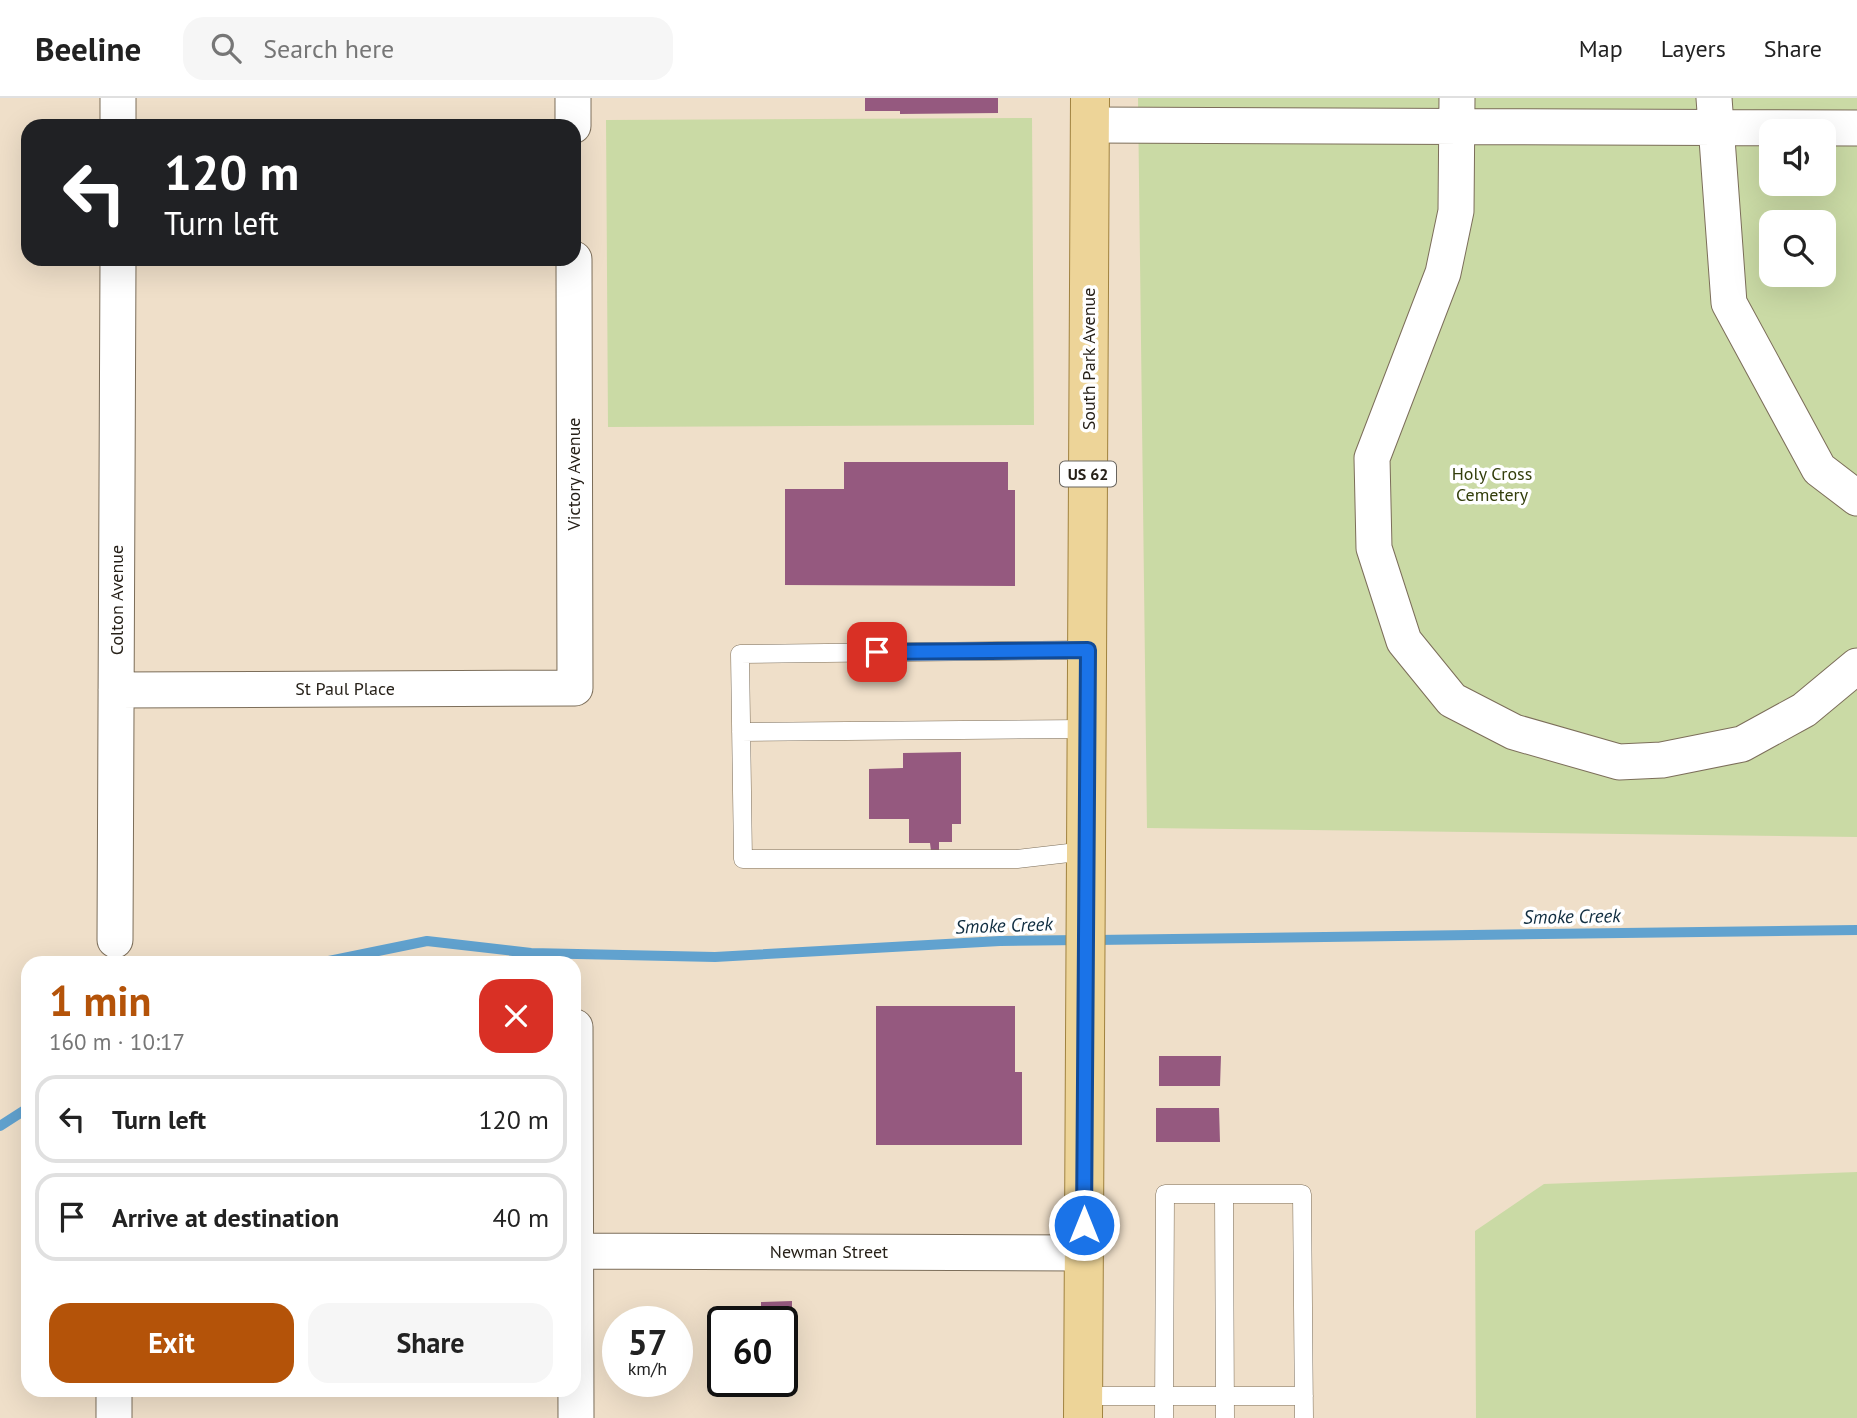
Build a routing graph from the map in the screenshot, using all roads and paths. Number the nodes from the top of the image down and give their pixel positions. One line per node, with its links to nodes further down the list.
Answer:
1 (118, 98): 6 (street)
2 (573, 98): 7 (street)
3 (1090, 111): 4 (street); 12 (main road, South Park Avenue / US 62)
4 (1458, 112): 5 (street); 13 (street)
5 (1714, 112): 8 (street); 11 (street)
6 (118, 119)
7 (573, 119)
8 (1857, 128)
9 (118, 266): 15 (street, Colton Avenue)
10 (574, 266): 14 (street, Victory Avenue)
11 (1857, 498)
12 (1088, 650): 16 (main road, South Park Avenue / US 62); 17 (lane)
13 (1857, 666)
14 (575, 688): 15 (street, St Paul Place)
15 (116, 690): 19 (street, Colton Avenue)
16 (1087, 729): 17 (lane); 18 (main road, South Park Avenue / US 62)
17 (741, 732): 18 (lane)
18 (1086, 851): 22 (main road, South Park Avenue / US 62)
19 (115, 940)
20 (1224, 1194): 23 (lane); 24 (lane); 25 (lane)
21 (581, 1251): 22 (street, Newman Street)
22 (1084, 1253): 28 (main road, South Park Avenue / US 62)
23 (1225, 1395): 24 (lane); 25 (lane); 32 (lane)
24 (1164, 1396): 28 (lane); 31 (lane)
25 (1304, 1396): 33 (lane)
26 (114, 1397): 29 (street)
27 (576, 1397): 30 (street)
28 (1083, 1407)
29 (114, 1418)
30 (576, 1418)
31 (1164, 1418)
32 (1225, 1418)
33 (1304, 1418)

